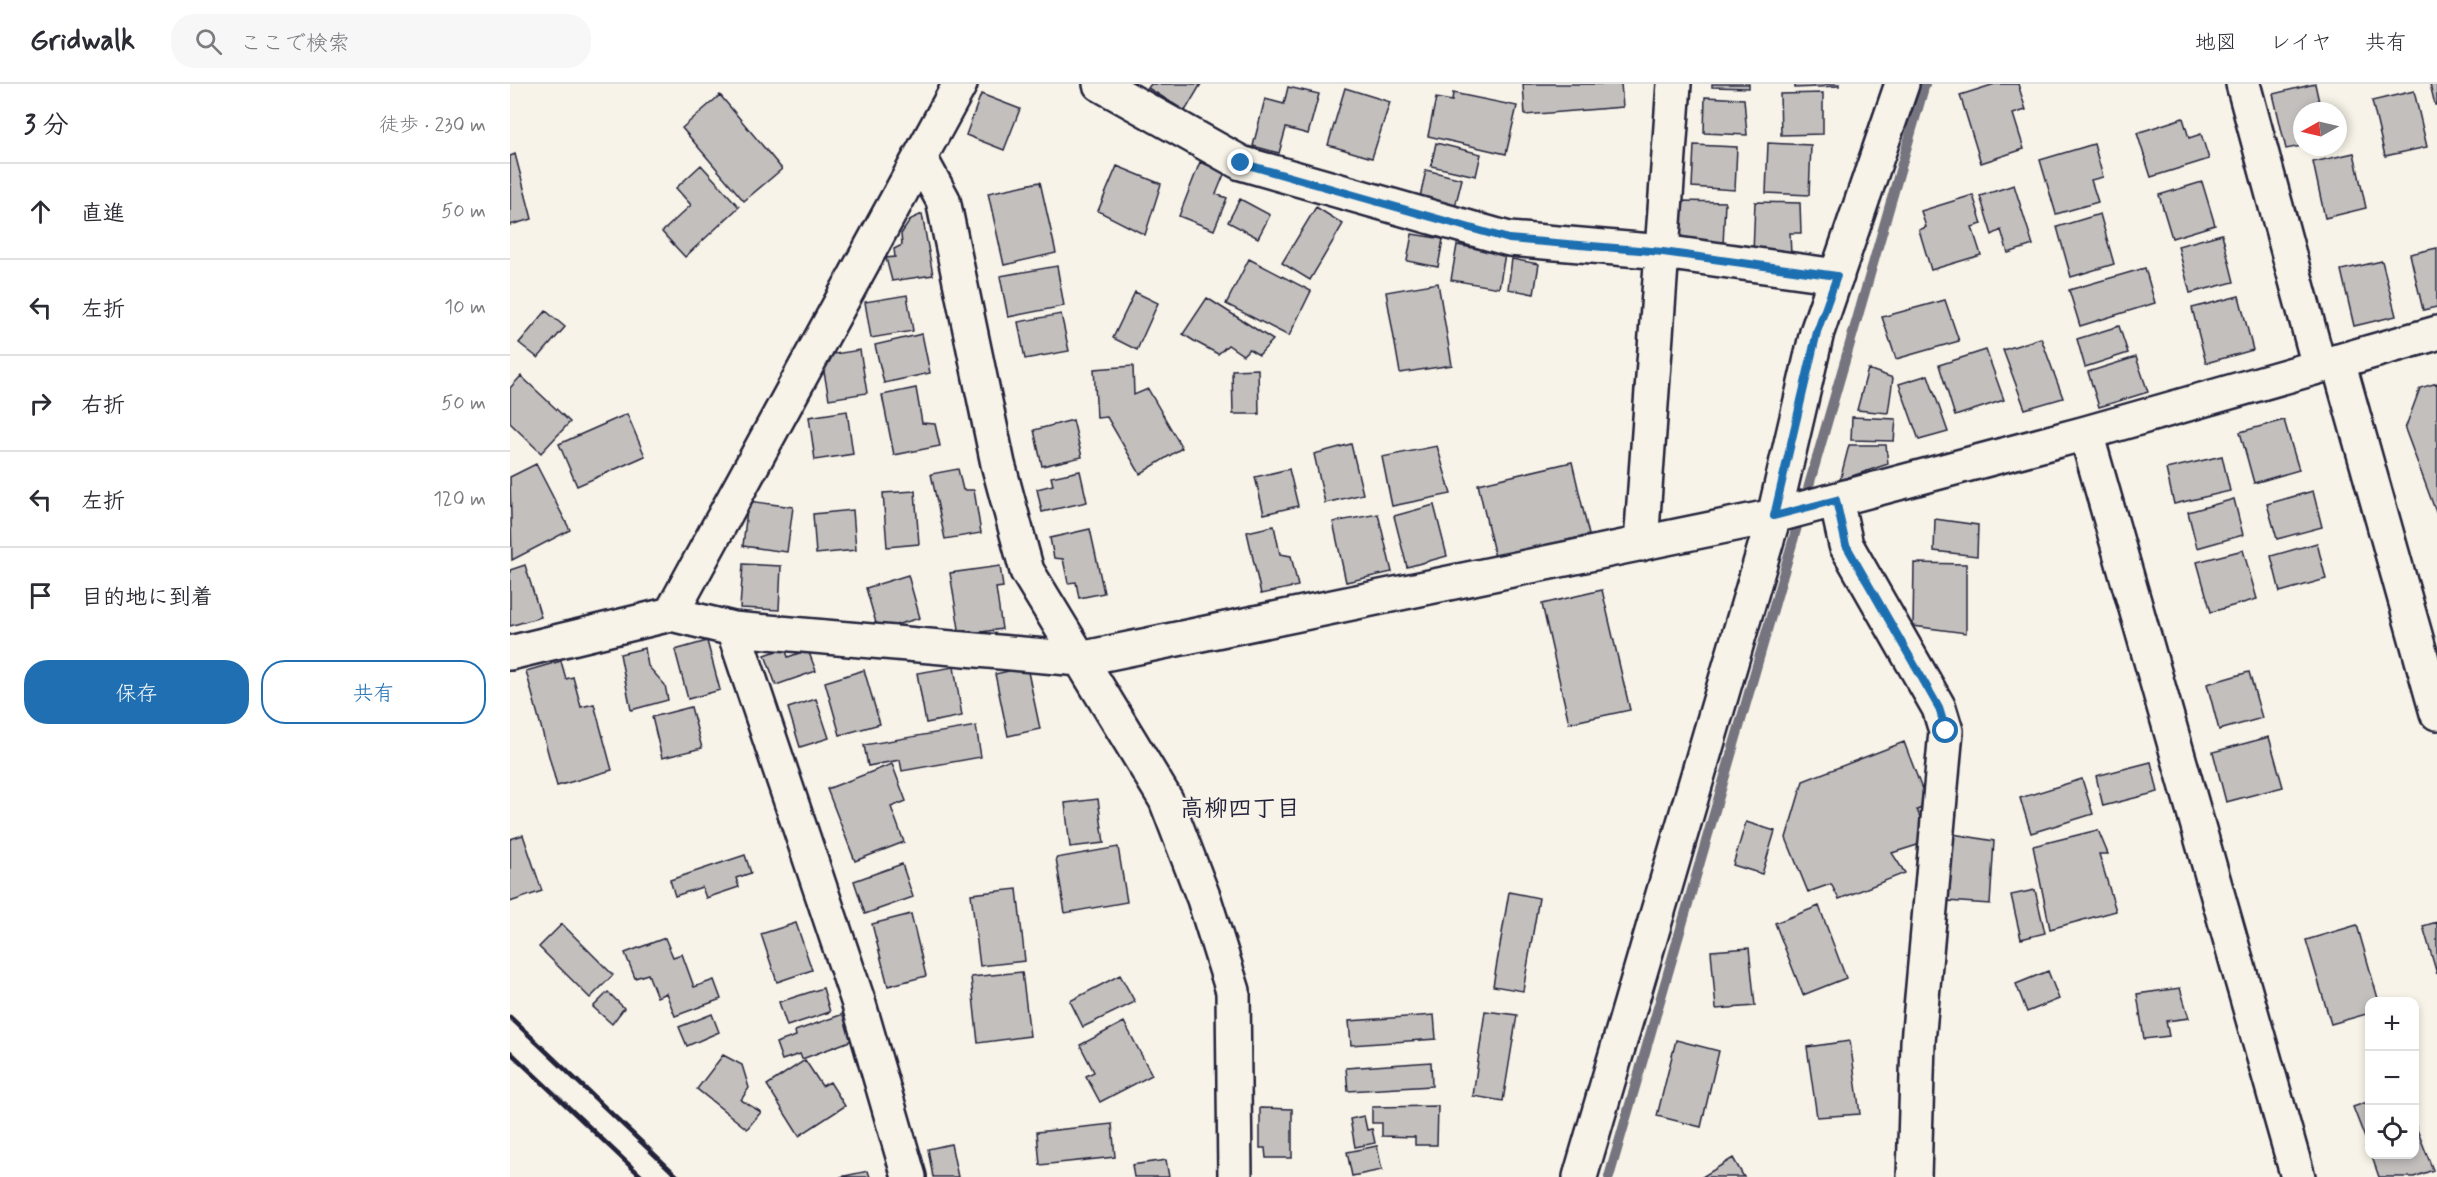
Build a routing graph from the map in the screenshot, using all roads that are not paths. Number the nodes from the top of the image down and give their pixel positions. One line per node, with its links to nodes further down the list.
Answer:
1 (960, 84): 6 (street)
2 (1101, 84): 7 (street)
3 (1674, 84): 7 (street)
4 (1902, 84): 8 (street)
5 (2243, 84): 10 (street)
6 (920, 158): 15 (street); 18 (street)
7 (1663, 252): 8 (street); 14 (street)
8 (1837, 276): 13 (street)
9 (2437, 333): 10 (street)
10 (2329, 364): 11 (street); 19 (street)
11 (2086, 433): 12 (street); 24 (street)
12 (1836, 500): 13 (street); 23 (street)
13 (1774, 516): 14 (street); 22 (street)
14 (1641, 544): 18 (street)
15 (671, 614): 16 (street); 17 (street)
16 (733, 629): 18 (street); 20 (street)
17 (510, 653)
18 (1080, 659): 21 (street)
19 (2437, 713)
20 (909, 1177)
21 (1235, 1177)
22 (1580, 1177)
23 (1914, 1177)
24 (2298, 1177)

